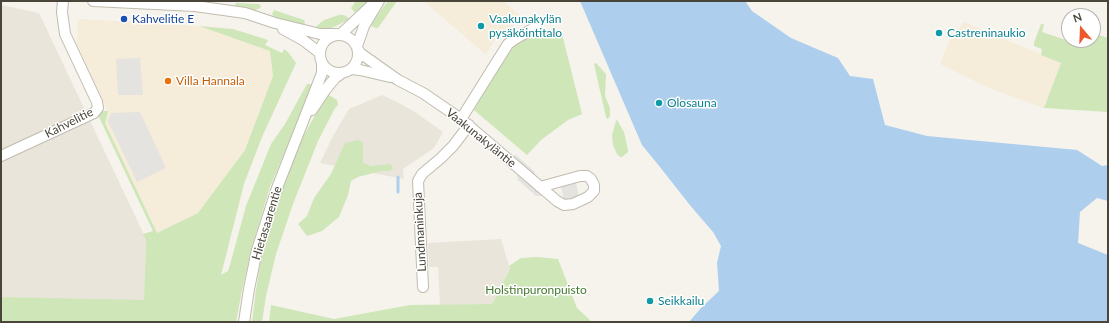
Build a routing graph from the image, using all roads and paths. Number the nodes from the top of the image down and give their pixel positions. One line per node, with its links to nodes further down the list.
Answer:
1 (63, 1): 14 (street, Kahvelitie)
2 (93, 1): 5 (street)
3 (376, 1): 7 (street)
4 (379, 1): 8 (street)
5 (275, 24): 7 (street); 9 (street)
6 (536, 27): 12 (street, Lundmaninkuja)
7 (339, 34): 8 (street); 9 (street)
8 (358, 49): 10 (street); 11 (street, Vaakunakyläntie)
9 (321, 58): 10 (street); 13 (street, Hietasaarentie)
10 (346, 71): 11 (street, Vaakunakyläntie); 13 (street, Hietasaarentie)
11 (398, 80): 12 (street, Vaakunakyläntie)
12 (465, 122): 15 (street, Vaakunakyläntie); 16 (street, Lundmaninkuja)
13 (301, 127): 17 (street, Hietasaarentie)
14 (1, 156)
15 (540, 187): 15 (street, Vaakunakyläntie)
16 (423, 287)
17 (244, 322)

